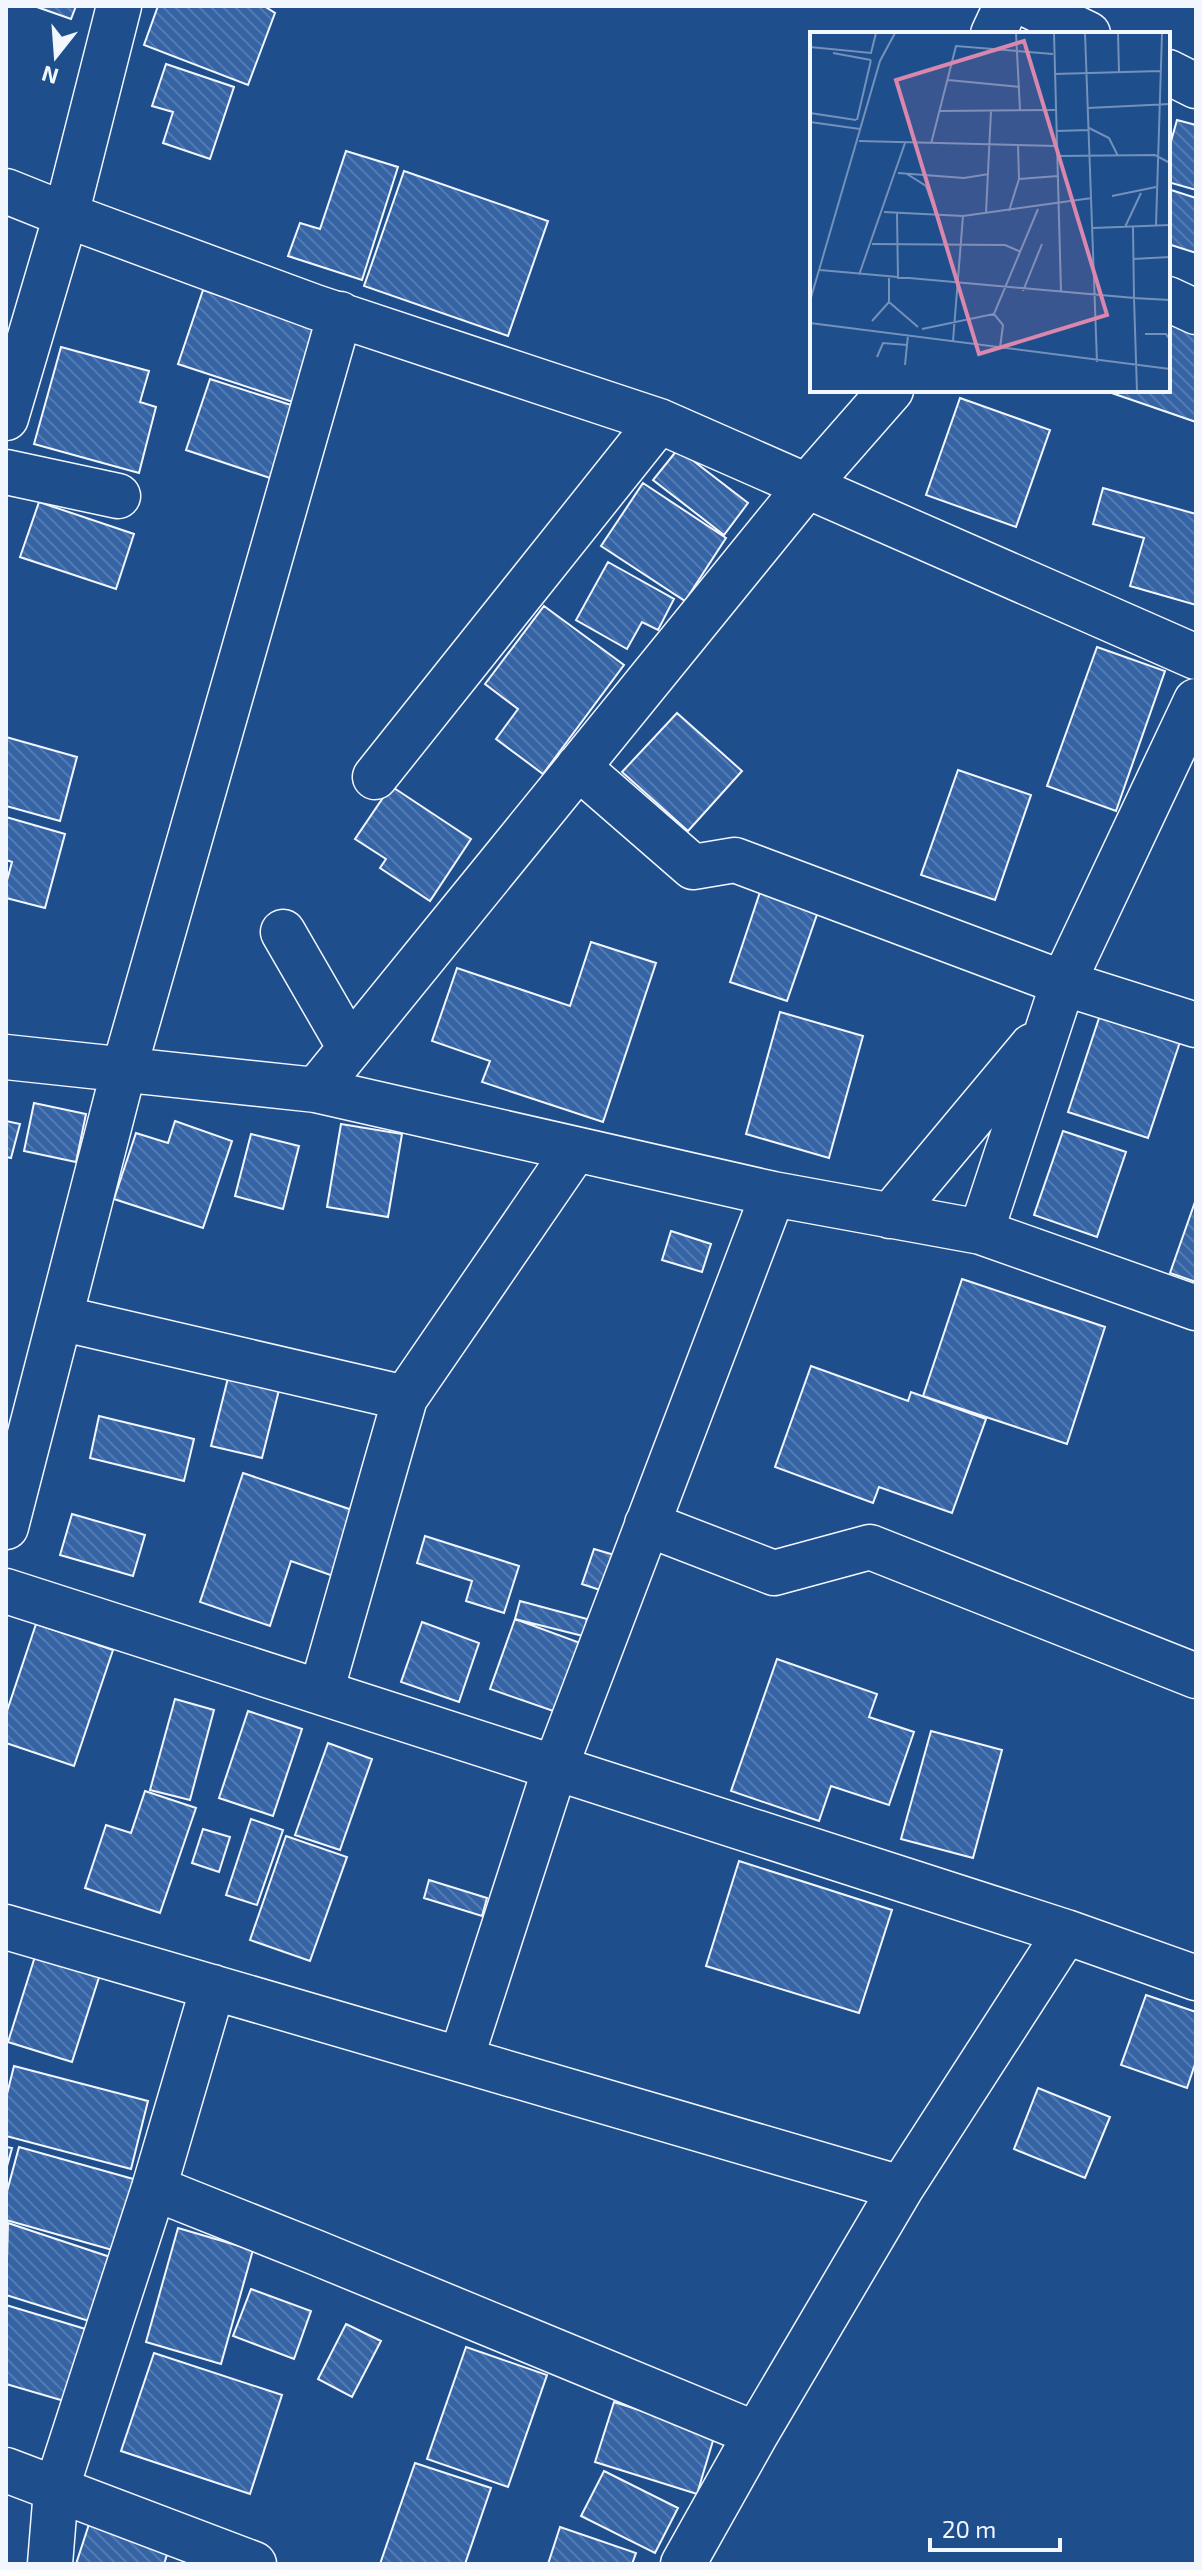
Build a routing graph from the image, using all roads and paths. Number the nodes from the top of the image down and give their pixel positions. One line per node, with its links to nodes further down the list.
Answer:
1 (119, 6): 9 (street)
2 (1006, 6): 4 (street)
3 (1030, 6): 5 (street)
4 (994, 32)
5 (1084, 32)
6 (1170, 73): 7 (street)
7 (1196, 86)
8 (6, 191): 9 (street)
9 (66, 215): 12 (street); 14 (street)
10 (1170, 300): 11 (street)
11 (1196, 312)
12 (340, 314): 15 (street); 29 (street)
13 (889, 392): 17 (street)
14 (6, 418)
15 (659, 421): 17 (street); 22 (street)
16 (6, 472): 18 (street)
17 (806, 487): 19 (street); 21 (street)
18 (118, 496)
19 (1196, 657)
20 (1196, 701): 24 (street)
21 (578, 767): 24 (street); 27 (street)
22 (375, 777)
23 (283, 932): 27 (street)
24 (1063, 983): 25 (street); 26 (street)
25 (1196, 1025)
26 (1048, 1027): 33 (street); 34 (street)
27 (350, 1048): 30 (street)
28 (6, 1057): 29 (street)
29 (124, 1069): 30 (street); 36 (street)
30 (316, 1090): 31 (street)
31 (575, 1150): 32 (street); 37 (street)
32 (773, 1194): 33 (street); 39 (street)
33 (890, 1216): 34 (street)
34 (981, 1232): 35 (street)
35 (1196, 1308)
36 (60, 1318): 37 (street); 38 (street)
37 (405, 1398): 42 (street)
38 (9, 1506)
39 (647, 1524): 41 (street); 43 (street)
40 (6, 1591): 42 (street)
41 (1196, 1676)
42 (321, 1692): 43 (street)
43 (555, 1768): 45 (street); 48 (street)
44 (6, 1927): 47 (street)
45 (1066, 1932): 46 (street); 50 (street)
46 (1196, 1978)
47 (213, 1987): 48 (street); 49 (street)
48 (461, 2059): 50 (street)
49 (154, 2188): 51 (street); 53 (street)
50 (901, 2188): 51 (street)
51 (756, 2434): 56 (street)
52 (6, 2470): 53 (street)
53 (56, 2490): 54 (street); 55 (street)
54 (50, 2564)
55 (254, 2564)
56 (683, 2564)

